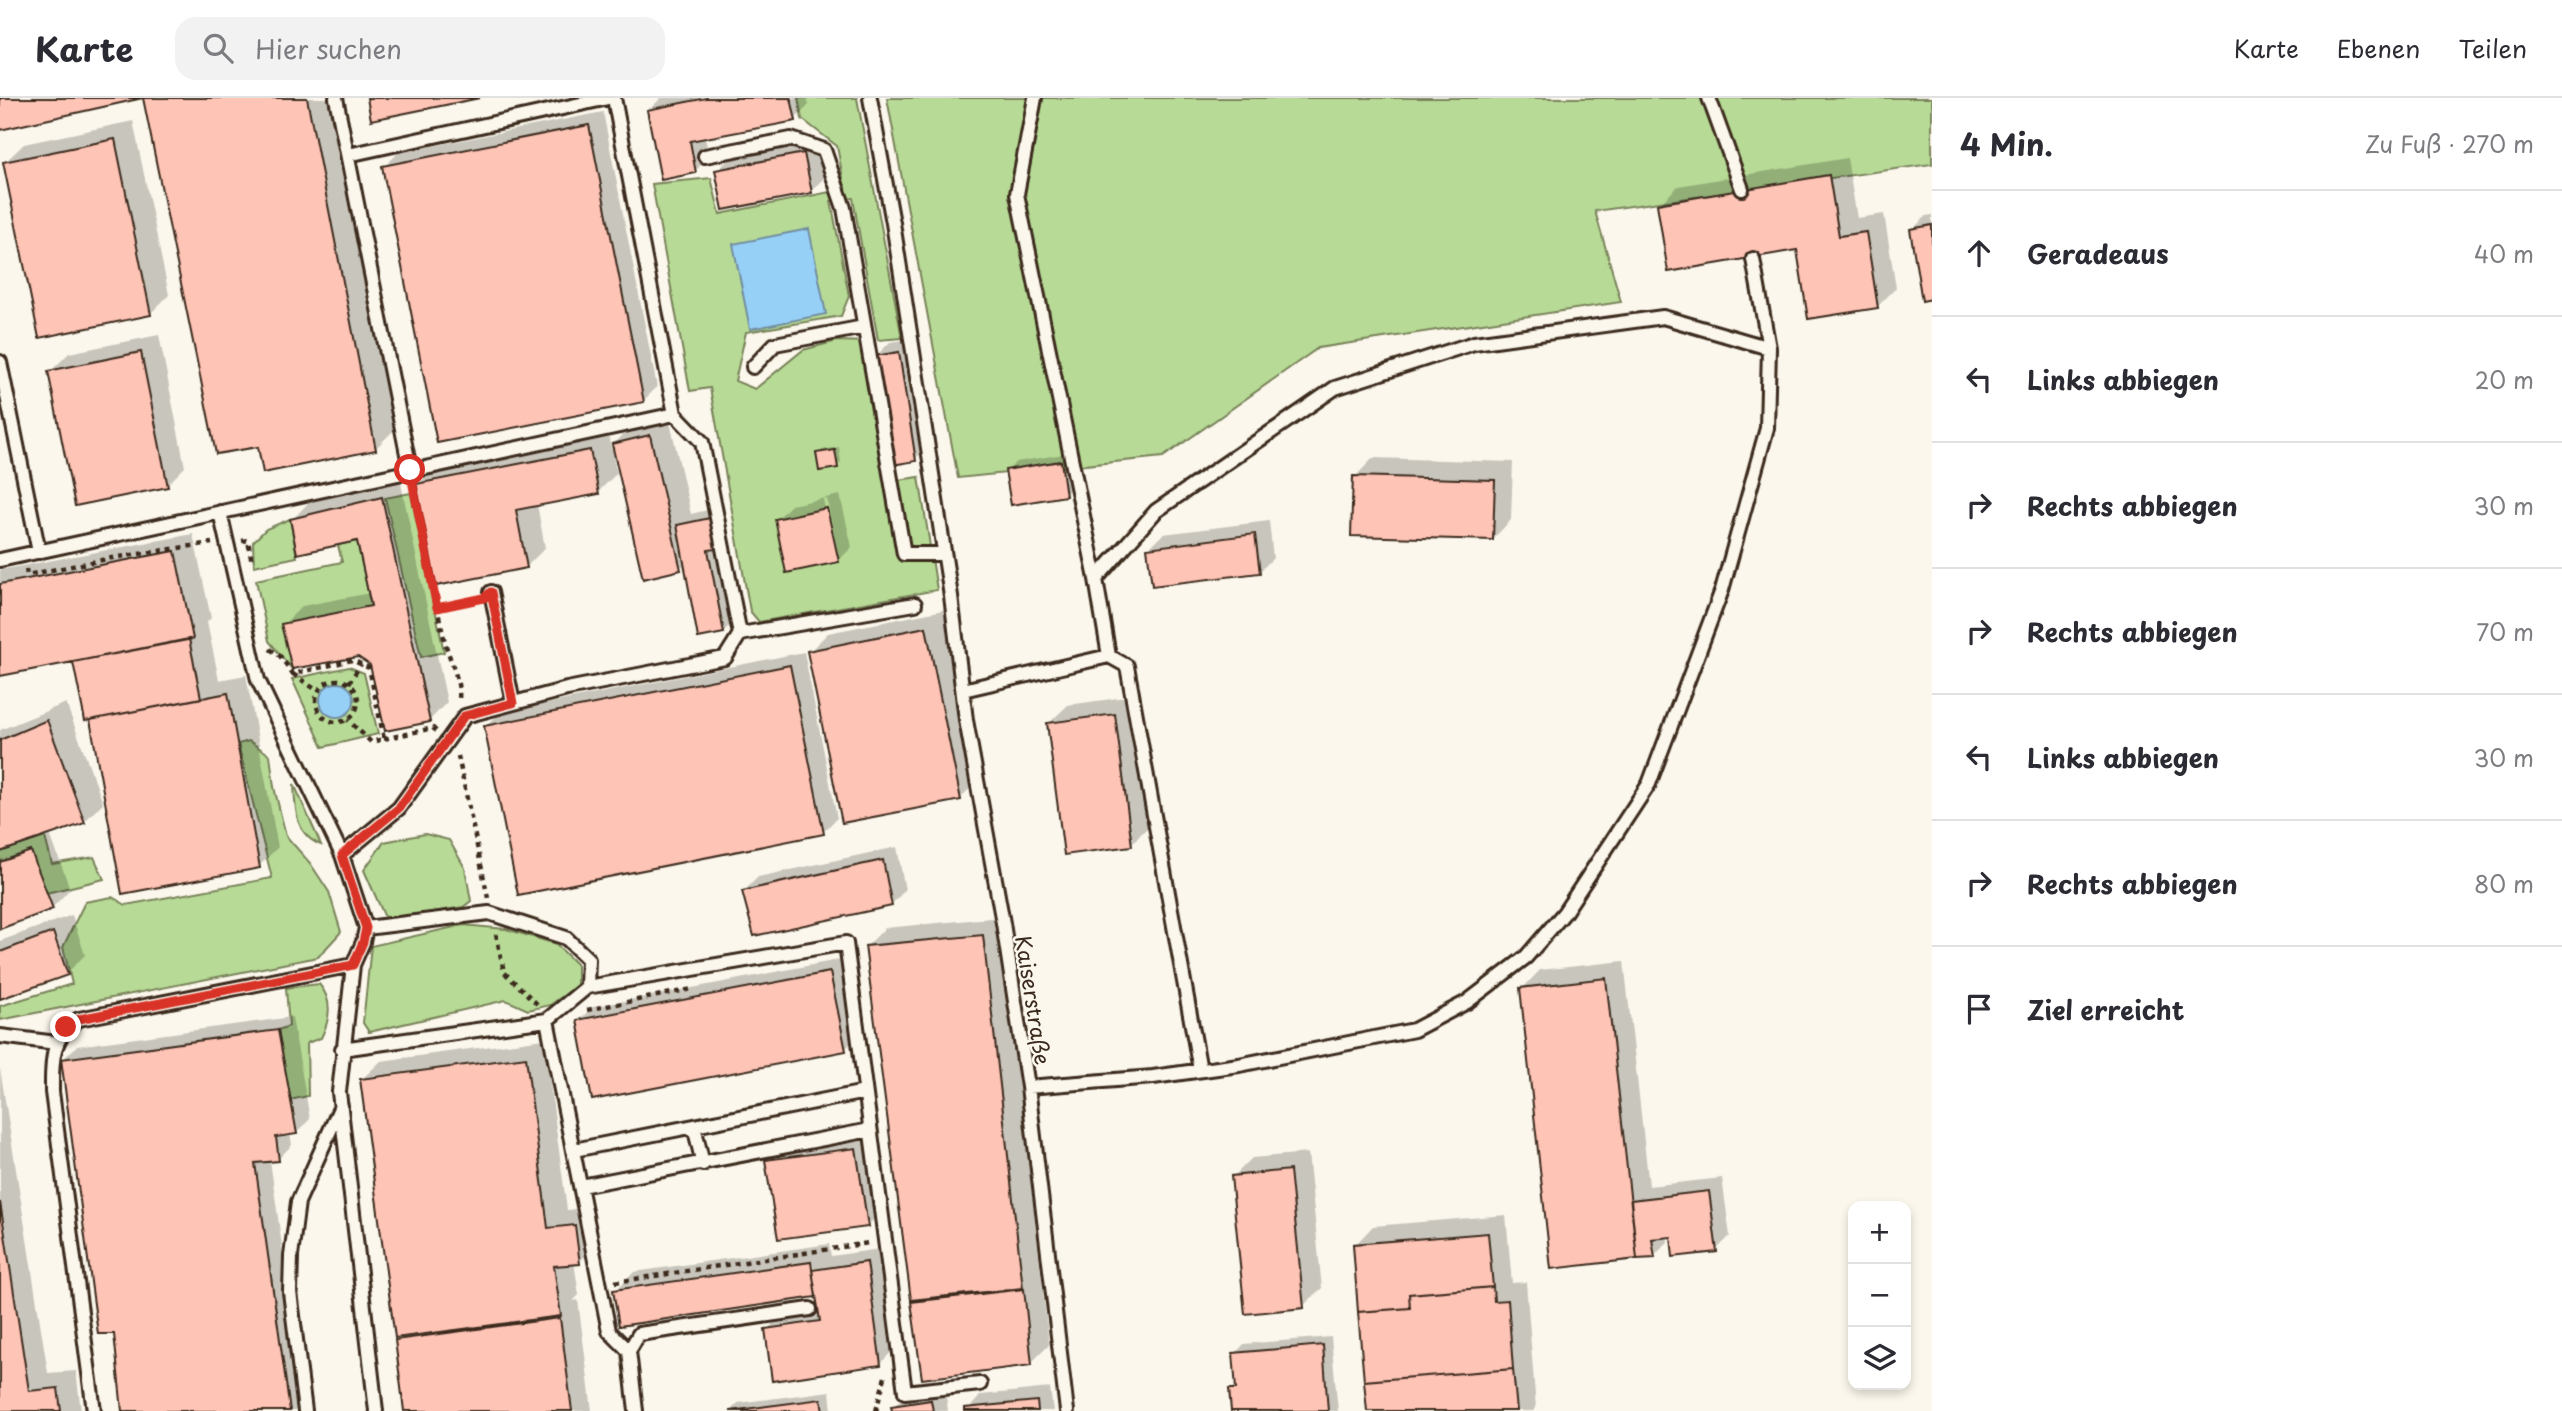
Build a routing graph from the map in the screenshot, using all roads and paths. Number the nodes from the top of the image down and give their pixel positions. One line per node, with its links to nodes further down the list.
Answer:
1 (336, 98): 7 (lane)
2 (608, 98): 7 (lane)
3 (614, 98): 15 (lane)
4 (870, 98): 20 (lane, Kaiserstraße)
5 (1035, 98): 24 (lane)
6 (1709, 98): 9 (lane)
7 (348, 155): 16 (lane)
8 (705, 156): 11 (lane)
9 (1742, 189)
10 (1753, 259): 12 (lane)
11 (864, 327): 14 (lane); 20 (lane)
12 (1769, 348): 24 (lane); 47 (lane)
13 (0, 362): 19 (lane)
14 (753, 367)
15 (675, 414): 16 (lane); 28 (lane)
16 (410, 470): 17 (lane); 27 (path)
17 (220, 512): 18 (lane); 19 (lane)
18 (227, 542): 21 (path); 23 (path); 39 (lane)
19 (38, 552): 21 (lane)
20 (944, 554): 34 (lane, Kaiserstraße)
21 (23, 555): 22 (lane)
22 (0, 559)
23 (253, 575)
24 (1096, 579): 30 (lane)
25 (491, 592): 27 (path); 37 (lane)
26 (915, 604): 28 (lane)
27 (437, 608): 36 (path)
28 (740, 634): 37 (lane)
29 (267, 647): 32 (path)
30 (1109, 656): 34 (lane); 47 (lane)
31 (361, 664): 32 (path); 33 (path); 38 (path)
32 (293, 674): 35 (path)
33 (349, 683): 35 (path); 38 (path)
34 (963, 690): 48 (lane, Kaiserstraße)
35 (318, 691): 38 (path)
36 (460, 699)
37 (513, 703): 39 (lane)
38 (348, 720)
39 (342, 855): 40 (lane)
40 (366, 928): 41 (lane); 42 (lane)
41 (353, 965): 45 (lane); 46 (lane)
42 (587, 987): 43 (lane); 49 (lane)
43 (547, 1020): 46 (lane); 53 (lane)
44 (0, 1037): 45 (lane)
45 (57, 1043): 61 (lane)
46 (342, 1049): 50 (lane)
47 (1200, 1070): 48 (lane)
48 (1028, 1087): 65 (lane, Kaiserstraße)
49 (865, 1092): 51 (lane); 52 (lane)
50 (341, 1105): 62 (lane); 63 (lane)
51 (694, 1126): 53 (lane); 54 (lane)
52 (870, 1130): 54 (lane); 60 (lane)
53 (574, 1150): 55 (lane)
54 (703, 1164): 55 (lane)
55 (582, 1186): 59 (lane)
56 (874, 1242): 57 (path)
57 (610, 1283)
58 (810, 1309): 59 (lane)
59 (629, 1351): 64 (lane)
60 (980, 1384)
61 (94, 1411)
62 (305, 1411)
63 (376, 1411)
64 (636, 1411)
65 (1067, 1411)

